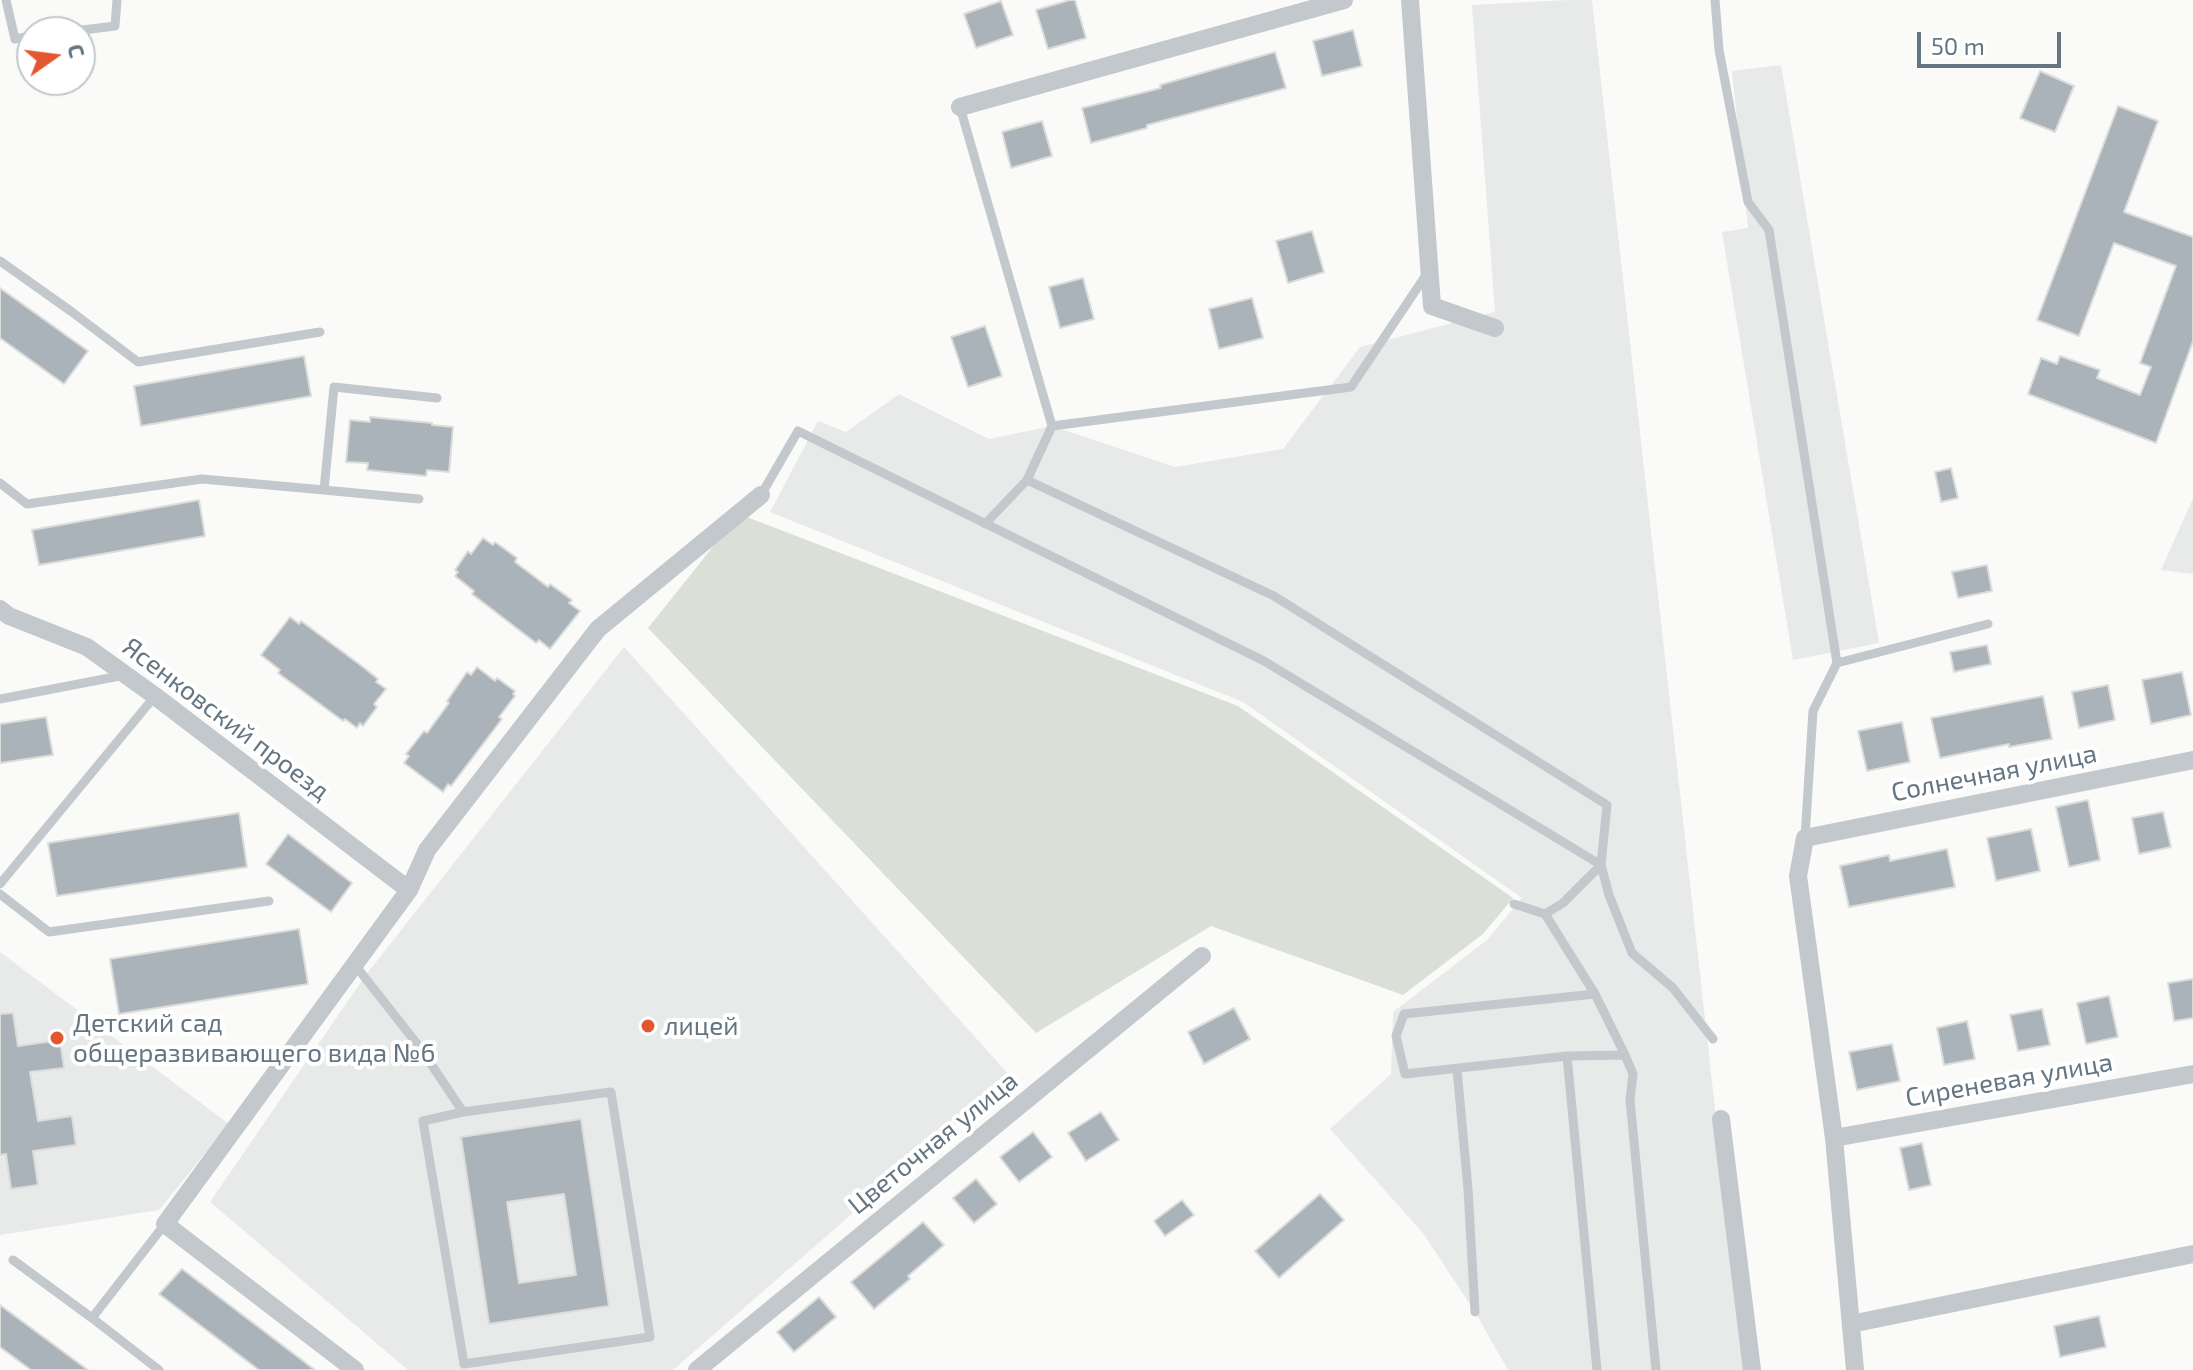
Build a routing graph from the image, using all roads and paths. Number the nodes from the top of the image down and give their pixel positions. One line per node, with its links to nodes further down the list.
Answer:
1 (6, 0): 7 (lane)
2 (117, 0): 6 (lane)
3 (1344, 0): 8 (street)
4 (1410, 0): 10 (street)
5 (1715, 0): 23 (lane)
6 (96, 28)
7 (16, 39)
8 (960, 107): 14 (lane)
9 (0, 261): 12 (lane)
10 (1430, 269): 11 (street); 14 (lane)
11 (1495, 328)
12 (320, 332)
13 (437, 398): 17 (lane)
14 (1052, 426): 15 (lane)
15 (1027, 480): 20 (lane); 29 (lane)
16 (0, 483): 17 (lane)
17 (324, 490): 19 (lane)
18 (761, 495): 20 (lane); 31 (street)
19 (419, 499)
20 (985, 524): 29 (lane)
21 (0, 609): 24 (street, Ясенковский проезд)
22 (1988, 624): 23 (lane)
23 (1837, 663): 28 (lane)
24 (125, 675): 25 (street, Ясенковский проезд); 26 (lane)
25 (155, 696): 30 (lane); 31 (street, Ясенковский проезд)
26 (0, 699)
27 (2193, 760): 28 (street, Солнечная улица)
28 (1805, 838): 46 (street)
29 (1601, 865): 35 (lane); 39 (lane)
30 (0, 884)
31 (409, 890): 37 (street)
32 (0, 894): 33 (lane)
33 (269, 901)
34 (1514, 904): 35 (lane)
35 (1545, 914): 38 (lane)
36 (1202, 956): 55 (street, Цветочная улица)
37 (355, 965): 44 (lane); 47 (street)
38 (1595, 994): 40 (lane); 42 (lane)
39 (1713, 1039)
40 (1625, 1055): 41 (lane); 57 (lane)
41 (1567, 1056): 42 (lane); 56 (lane)
42 (1457, 1069): 50 (lane)
43 (2193, 1074): 46 (street, Сиреневая улица)
44 (463, 1112): 44 (lane)
45 (1721, 1119): 58 (street)
46 (1834, 1138): 52 (street)
47 (165, 1224): 51 (lane); 54 (street)
48 (2193, 1254): 52 (street)
49 (13, 1260): 51 (lane)
50 (1475, 1312)
51 (92, 1318): 53 (lane)
52 (1851, 1324): 59 (street)
53 (159, 1370)
54 (355, 1370)
55 (697, 1370)
56 (1597, 1370)
57 (1656, 1370)
58 (1752, 1370)
59 (1855, 1370)

